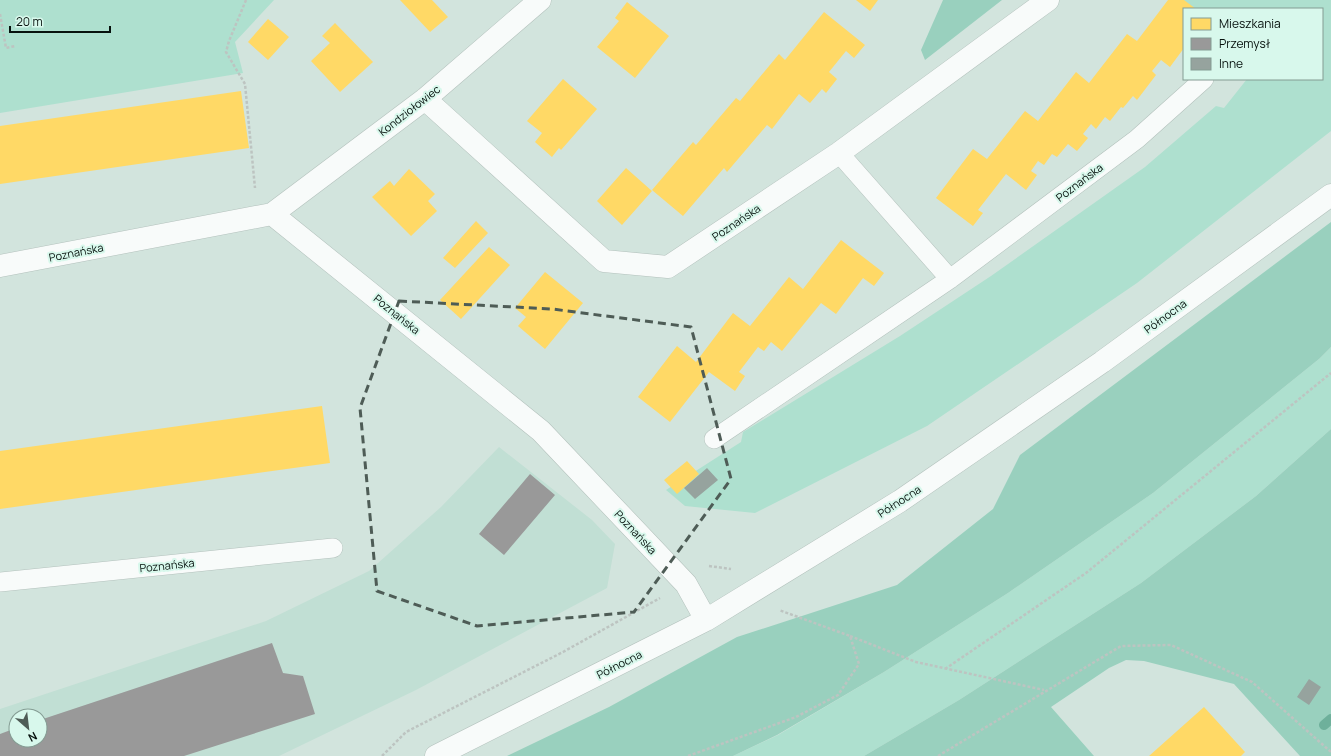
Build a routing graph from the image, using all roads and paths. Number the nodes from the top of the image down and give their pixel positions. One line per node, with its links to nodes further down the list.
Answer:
1 (246, 0): 10 (path)
2 (540, 0): 7 (street, Kondziołowiec)
3 (1048, 0): 8 (street, Poznańska)
4 (0, 14): 5 (path)
5 (15, 46)
6 (1203, 80): 12 (lane, Poznańska)
7 (425, 99): 8 (street, Poznańska); 10 (street, Kondziołowiec)
8 (839, 153): 12 (lane)
9 (1331, 195): 18 (street, Północna)
10 (265, 215): 11 (street, Poznańska); 17 (street, Poznańska)
11 (0, 266)
12 (950, 280): 14 (lane, Poznańska)
13 (1331, 373): 21 (path)
14 (714, 439)
15 (333, 548): 16 (lane, Poznańska)
16 (0, 582)
17 (686, 584): 19 (street, Poznańska); 24 (path)
18 (744, 597): 19 (street, Północna); 20 (path)
19 (706, 620): 25 (street, Północna)
20 (850, 636): 21 (path); 26 (path)
21 (945, 669): 22 (path)
22 (1045, 691): 23 (path); 27 (path)
23 (1331, 752)
24 (382, 756)
25 (436, 756)
26 (688, 756)
27 (938, 756)

